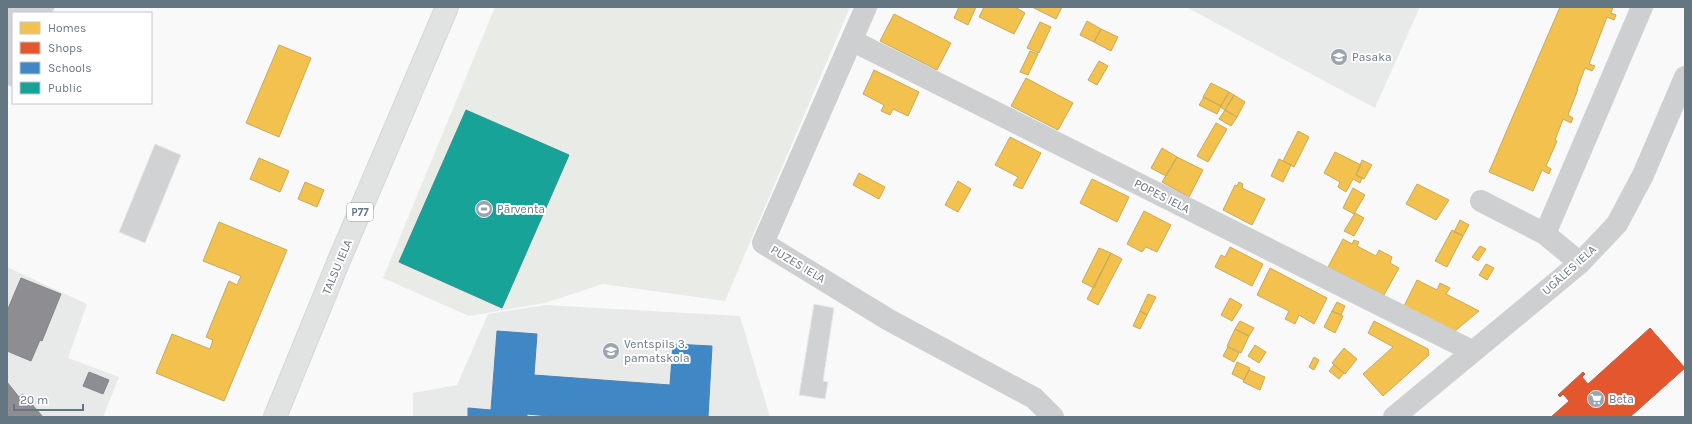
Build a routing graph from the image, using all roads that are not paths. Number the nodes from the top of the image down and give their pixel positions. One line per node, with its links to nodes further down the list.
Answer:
1 (447, 7): 10 (main road, TALSU IELA / P77)
2 (866, 7): 4 (street, PUZES IELA)
3 (1642, 7): 7 (street)
4 (853, 41): 9 (street, POPES IELA); 11 (street, PUZES IELA)
5 (1685, 77): 8 (street, UGĀLES IELA)
6 (1481, 201): 7 (street)
7 (1545, 234): 8 (street)
8 (1580, 263): 9 (street, UGĀLES IELA)
9 (1472, 352): 12 (street, UGĀLES IELA)
10 (275, 417)
11 (1053, 417)
12 (1394, 417)

